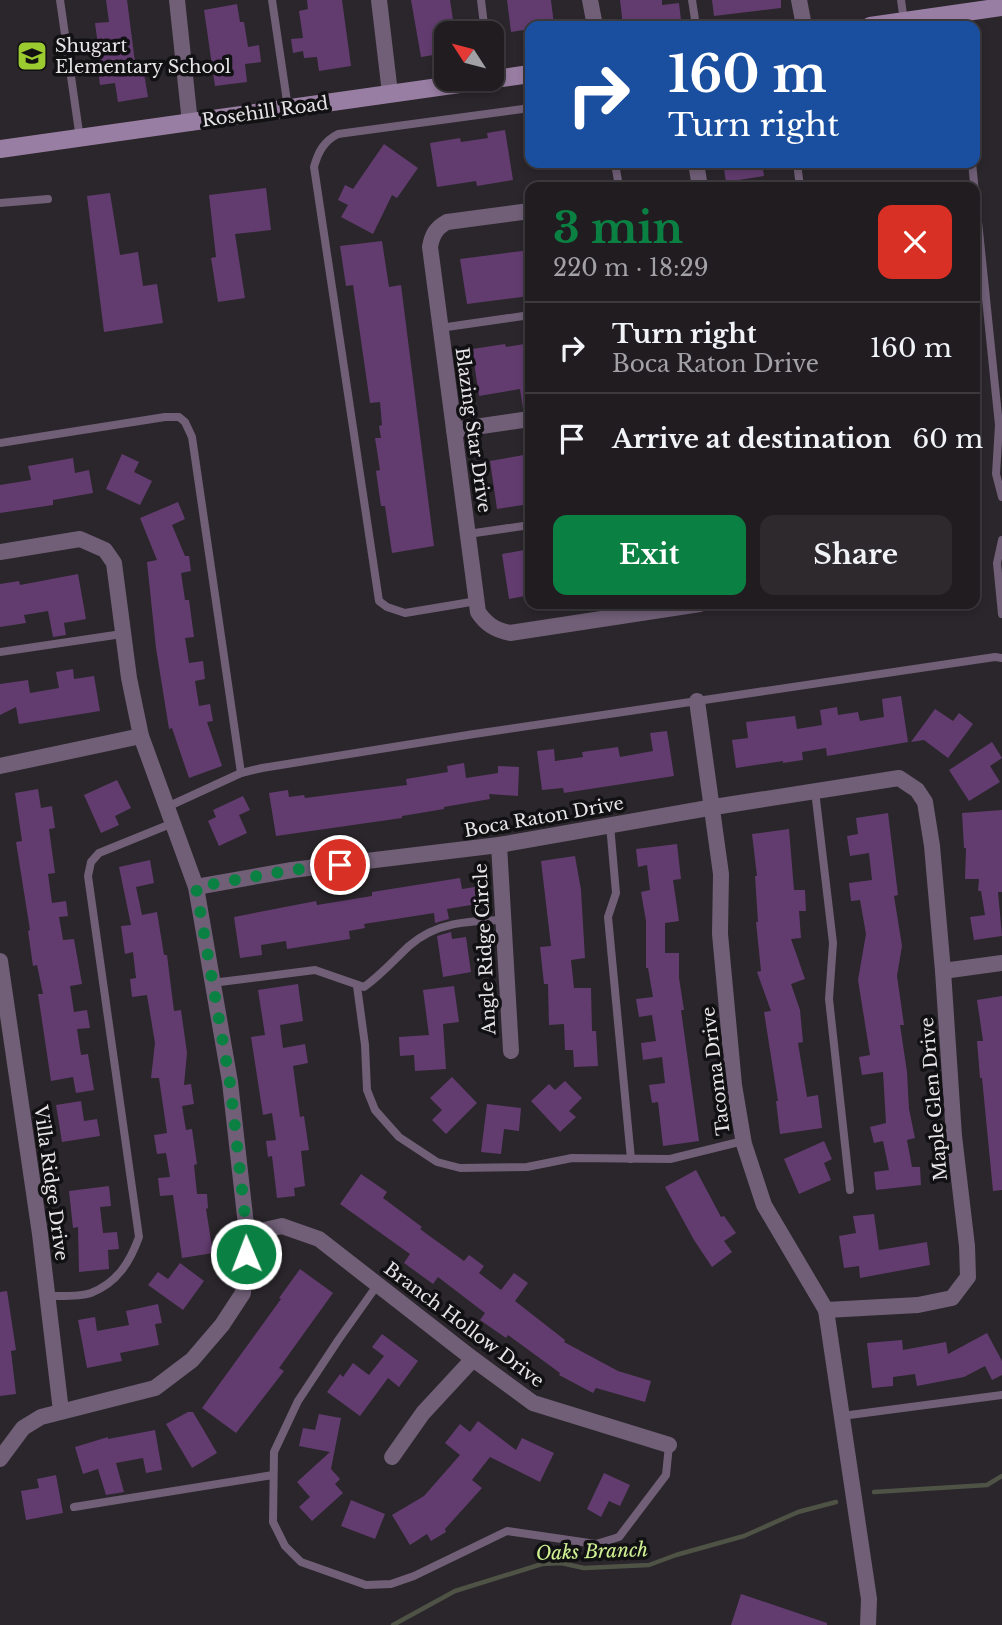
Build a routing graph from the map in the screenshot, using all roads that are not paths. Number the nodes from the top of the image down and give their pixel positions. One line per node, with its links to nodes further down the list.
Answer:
1 (60, 0): 24 (lane)
2 (177, 0): 23 (street)
3 (272, 0): 21 (lane)
4 (379, 0): 20 (street)
5 (481, 0): 11 (lane)
6 (590, 0): 12 (street)
7 (692, 0): 13 (lane)
8 (799, 0): 14 (street)
9 (901, 0): 15 (lane)
10 (1002, 7): 16 (street)
11 (484, 21)
12 (594, 21)
13 (695, 21)
14 (803, 21)
15 (904, 21): 16 (street)
16 (948, 21)
17 (525, 75): 18 (street, Rosehill Road)
18 (504, 77)
19 (434, 87): 20 (street, Rosehill Road)
20 (390, 93): 21 (street, Rosehill Road)
21 (288, 108): 23 (street, Rosehill Road)
22 (525, 109): 40 (lane)
23 (190, 123): 24 (street, Rosehill Road)
24 (80, 139): 25 (street, Rosehill Road)
25 (0, 149)
26 (48, 199): 27 (lane)
27 (0, 203)
28 (525, 212): 31 (street, Blazing Star Drive)
29 (980, 241): 35 (lane)
30 (525, 316): 31 (lane)
31 (440, 328): 33 (street, Blazing Star Drive)
32 (525, 420): 33 (street)
33 (454, 430): 37 (street, Blazing Star Drive)
34 (0, 443): 49 (lane)
35 (1002, 497)
36 (525, 526): 37 (lane)
37 (468, 534): 40 (street, Blazing Star Drive)
38 (1002, 540): 42 (lane)
39 (0, 552): 43 (street)
40 (477, 601): 41 (street, Blazing Star Drive)
41 (667, 609)
42 (1002, 614)
43 (122, 634): 44 (lane); 47 (street)
44 (0, 652)
45 (1002, 658): 46 (lane)
46 (697, 701): 49 (lane); 53 (street, Tacoma Drive)
47 (141, 736): 48 (street); 52 (street)
48 (0, 766)
49 (241, 773): 52 (lane)
50 (899, 778): 51 (street, Boca Raton Drive); 61 (street, Maple Glen Drive)
51 (815, 791): 53 (street, Boca Raton Drive); 67 (lane)
52 (167, 807): 54 (street)
53 (714, 807): 55 (street, Boca Raton Drive); 65 (street, Tacoma Drive)
54 (173, 823): 57 (street); 70 (lane)
55 (610, 825): 56 (street, Boca Raton Drive); 66 (lane)
56 (499, 845): 57 (street, Boca Raton Drive); 58 (street, Angle Ridge Circle)
57 (196, 887): 62 (street)
58 (503, 920): 63 (lane); 64 (street, Angle Ridge Circle)
59 (0, 961): 70 (street, Villa Ridge Drive)
60 (1002, 963): 61 (street)
61 (943, 971): 71 (street, Maple Glen Drive)
62 (212, 983): 63 (lane); 68 (street)
63 (358, 986): 66 (lane)
64 (511, 1051)
65 (743, 1141): 66 (lane); 71 (street, Tacoma Drive)
66 (631, 1159)
67 (850, 1190)
68 (247, 1234): 69 (street, Branch Hollow Drive); 74 (street)
69 (378, 1284): 72 (street, Branch Hollow Drive); 79 (lane)
70 (47, 1296): 74 (street, Villa Ridge Drive)
71 (826, 1310): 75 (street, Tacoma Drive)
72 (473, 1359): 76 (street, Branch Hollow Drive); 77 (street)
73 (1002, 1395): 75 (lane)
74 (61, 1411): 78 (street)
75 (842, 1416): 81 (street, Tacoma Drive)
76 (669, 1445): 79 (lane)
77 (392, 1457)
78 (0, 1459)
79 (272, 1475): 80 (lane)
80 (74, 1507)
81 (869, 1625)

